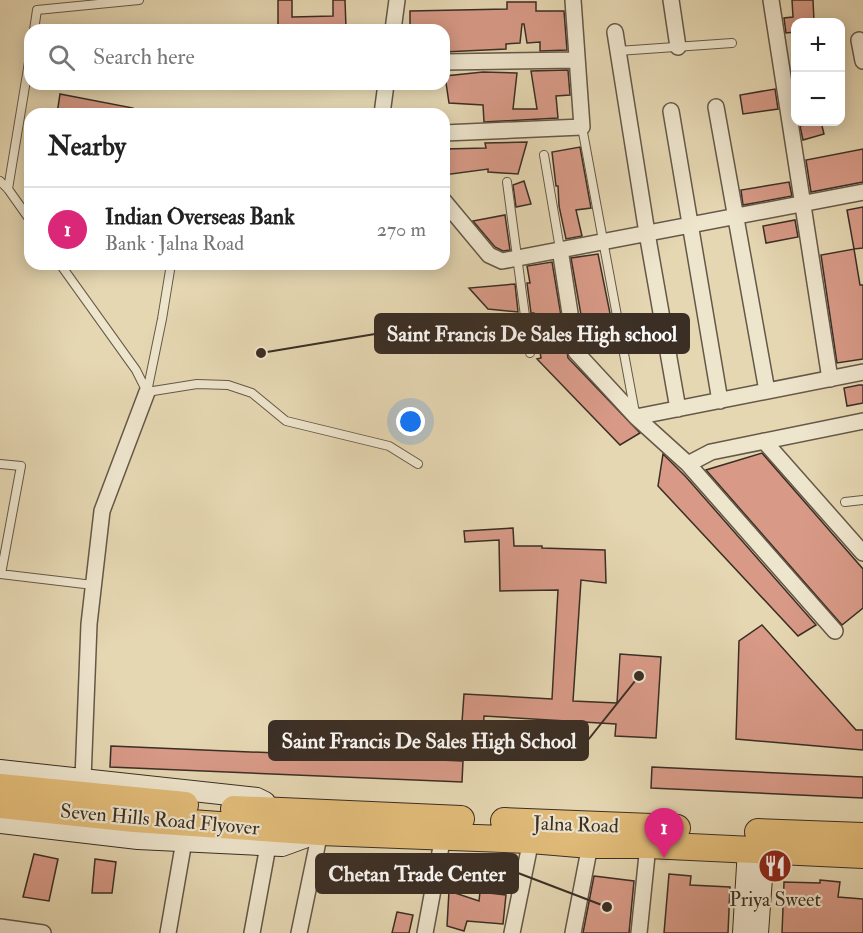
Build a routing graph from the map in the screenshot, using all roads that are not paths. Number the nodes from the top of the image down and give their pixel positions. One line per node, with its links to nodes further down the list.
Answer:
1 (139, 0): 6 (lane)
2 (397, 0): 7 (street)
3 (573, 0): 13 (street)
4 (671, 0): 11 (street)
5 (771, 0): 28 (street)
6 (35, 24)
7 (394, 24)
8 (615, 32): 12 (street)
9 (859, 40): 14 (street)
10 (732, 43): 11 (lane)
11 (678, 47): 12 (lane)
12 (618, 51): 33 (street)
13 (577, 60): 15 (street); 21 (street)
14 (863, 61)
15 (450, 62)
16 (24, 90): 26 (lane)
17 (385, 90): 19 (street)
18 (716, 107): 31 (street)
19 (383, 108)
20 (671, 111): 32 (street)
21 (582, 128): 22 (street); 34 (lane)
22 (450, 133)
23 (544, 154): 35 (lane)
24 (0, 181): 26 (lane)
25 (507, 182): 36 (lane)
26 (8, 189): 30 (lane)
27 (863, 192): 28 (street)
28 (801, 203): 31 (street); 41 (street)
29 (450, 208): 36 (street)
30 (24, 212)
31 (736, 216): 32 (street); 42 (street)
32 (692, 224): 33 (street); 44 (street)
33 (647, 233): 34 (street); 45 (street)
34 (602, 241): 35 (street); 46 (lane)
35 (560, 249): 36 (street); 46 (street)
36 (517, 258): 39 (lane)
37 (64, 270): 43 (lane)
38 (170, 270): 43 (lane)
39 (530, 353)
40 (863, 372): 41 (street)
41 (830, 379): 42 (street)
42 (767, 391): 44 (street)
43 (147, 392): 50 (lane); 56 (street)
44 (720, 401): 45 (street)
45 (678, 409): 46 (street)
46 (636, 417): 51 (street)
47 (863, 421): 48 (street)
48 (764, 441): 51 (street); 54 (street)
49 (0, 464): 55 (lane)
50 (418, 464)
51 (688, 464): 57 (street)
52 (863, 500): 53 (lane)
53 (845, 502)
54 (863, 553)
55 (0, 574): 56 (lane)
56 (93, 585): 59 (street)
57 (835, 631)
58 (0, 770): 59 (street)
59 (82, 779): 63 (street)
60 (0, 787): 63 (highway, Seven Hills Road Flyover)
61 (0, 806): 63 (highway, Seven Hills Road Flyover)
62 (0, 823): 68 (street)
63 (279, 829): 64 (highway, Seven Hills Road Flyover); 66 (highway, Jalna Road); 68 (street); 76 (street)
64 (320, 832): 65 (highway, Jalna Road); 77 (street)
65 (443, 836): 67 (highway, Jalna Road); 78 (street)
66 (863, 836)
67 (531, 840): 69 (highway, Jalna Road); 79 (street)
68 (184, 841): 75 (street)
69 (590, 845): 70 (highway, Jalna Road); 80 (street)
70 (648, 845): 71 (highway, Jalna Road); 81 (street)
71 (756, 849): 72 (highway, Jalna Road); 82 (street); 83 (street)
72 (863, 855)
73 (0, 927): 74 (street)
74 (43, 933)
75 (168, 933)
76 (252, 933)
77 (299, 933)
78 (425, 933)
79 (512, 933)
80 (573, 933)
81 (639, 933)
82 (743, 933)
83 (758, 933)

